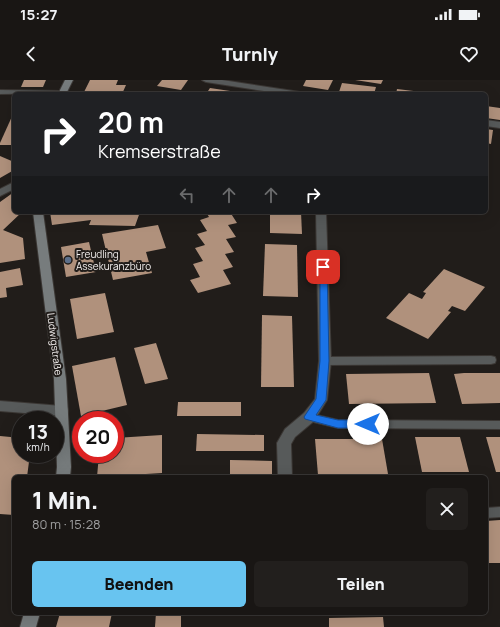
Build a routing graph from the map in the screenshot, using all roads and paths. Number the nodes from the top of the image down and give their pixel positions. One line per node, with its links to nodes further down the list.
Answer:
1 (69, 80): 5 (street)
2 (206, 80): 6 (street)
3 (0, 92): 4 (street)
4 (12, 92)
5 (63, 92)
6 (287, 92)
7 (488, 123): 8 (street)
8 (500, 125)
9 (12, 186): 10 (street)
10 (0, 193)
11 (38, 214): 16 (street, Ludwigstraße)
12 (321, 214): 14 (street)
13 (491, 360): 14 (lane)
14 (325, 361): 17 (street)
15 (0, 406): 16 (street)
16 (62, 411)
17 (308, 417): 18 (lane); 21 (street)
18 (500, 425)
19 (64, 463): 20 (street, Ludwigstraße)
20 (63, 475)
21 (286, 475)
22 (488, 512): 23 (lane)
23 (500, 512)
24 (31, 615): 25 (street)
25 (28, 627)

